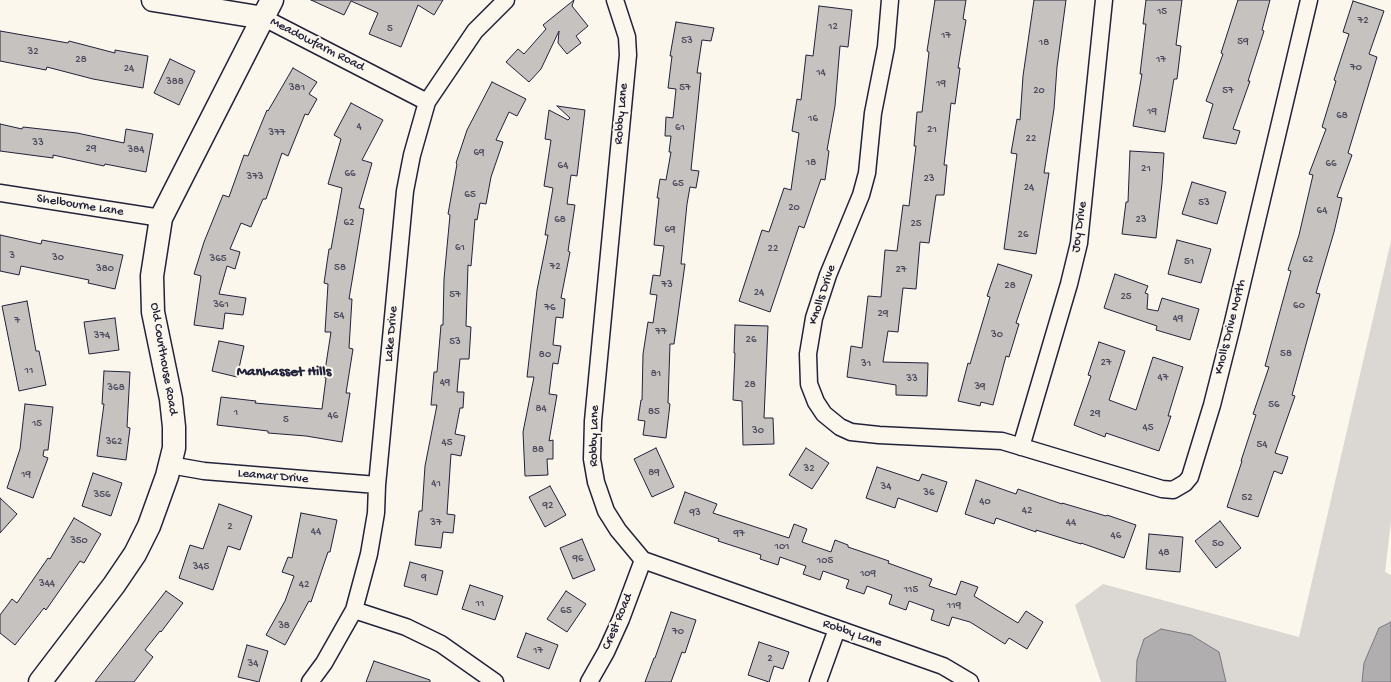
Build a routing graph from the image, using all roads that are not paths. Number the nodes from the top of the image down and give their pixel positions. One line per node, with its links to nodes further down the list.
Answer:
1 (153, 0): 7 (street, Meadowfarm Road)
2 (506, 0): 8 (street, Lake Drive)
3 (615, 0): 14 (street, Robby Lane)
4 (890, 0): 11 (street, Knolls Drive)
5 (1104, 0): 11 (street, Joy Drive)
6 (1309, 0): 11 (street, Knolls Drive North)
7 (268, 9): 8 (street, Meadowfarm Road); 10 (street, Old Courthouse Road)
8 (427, 102): 13 (street, Lake Drive)
9 (0, 193): 10 (street, Shelbourne Lane)
10 (161, 218): 12 (street, Old Courthouse Road)
11 (1021, 447)
12 (170, 465): 13 (street, Leamar Drive); 17 (street, Old Courthouse Road)
13 (377, 485): 15 (street, Lake Drive)
14 (643, 560): 16 (street, Robby Lane); 20 (street, Crest Road)
15 (354, 610): 18 (street, Lake Drive); 19 (street)
16 (837, 629): 21 (street); 22 (street, Robby Lane)
17 (40, 682)
18 (310, 682)
19 (495, 682)
20 (589, 682)
21 (818, 682)
22 (970, 682)

